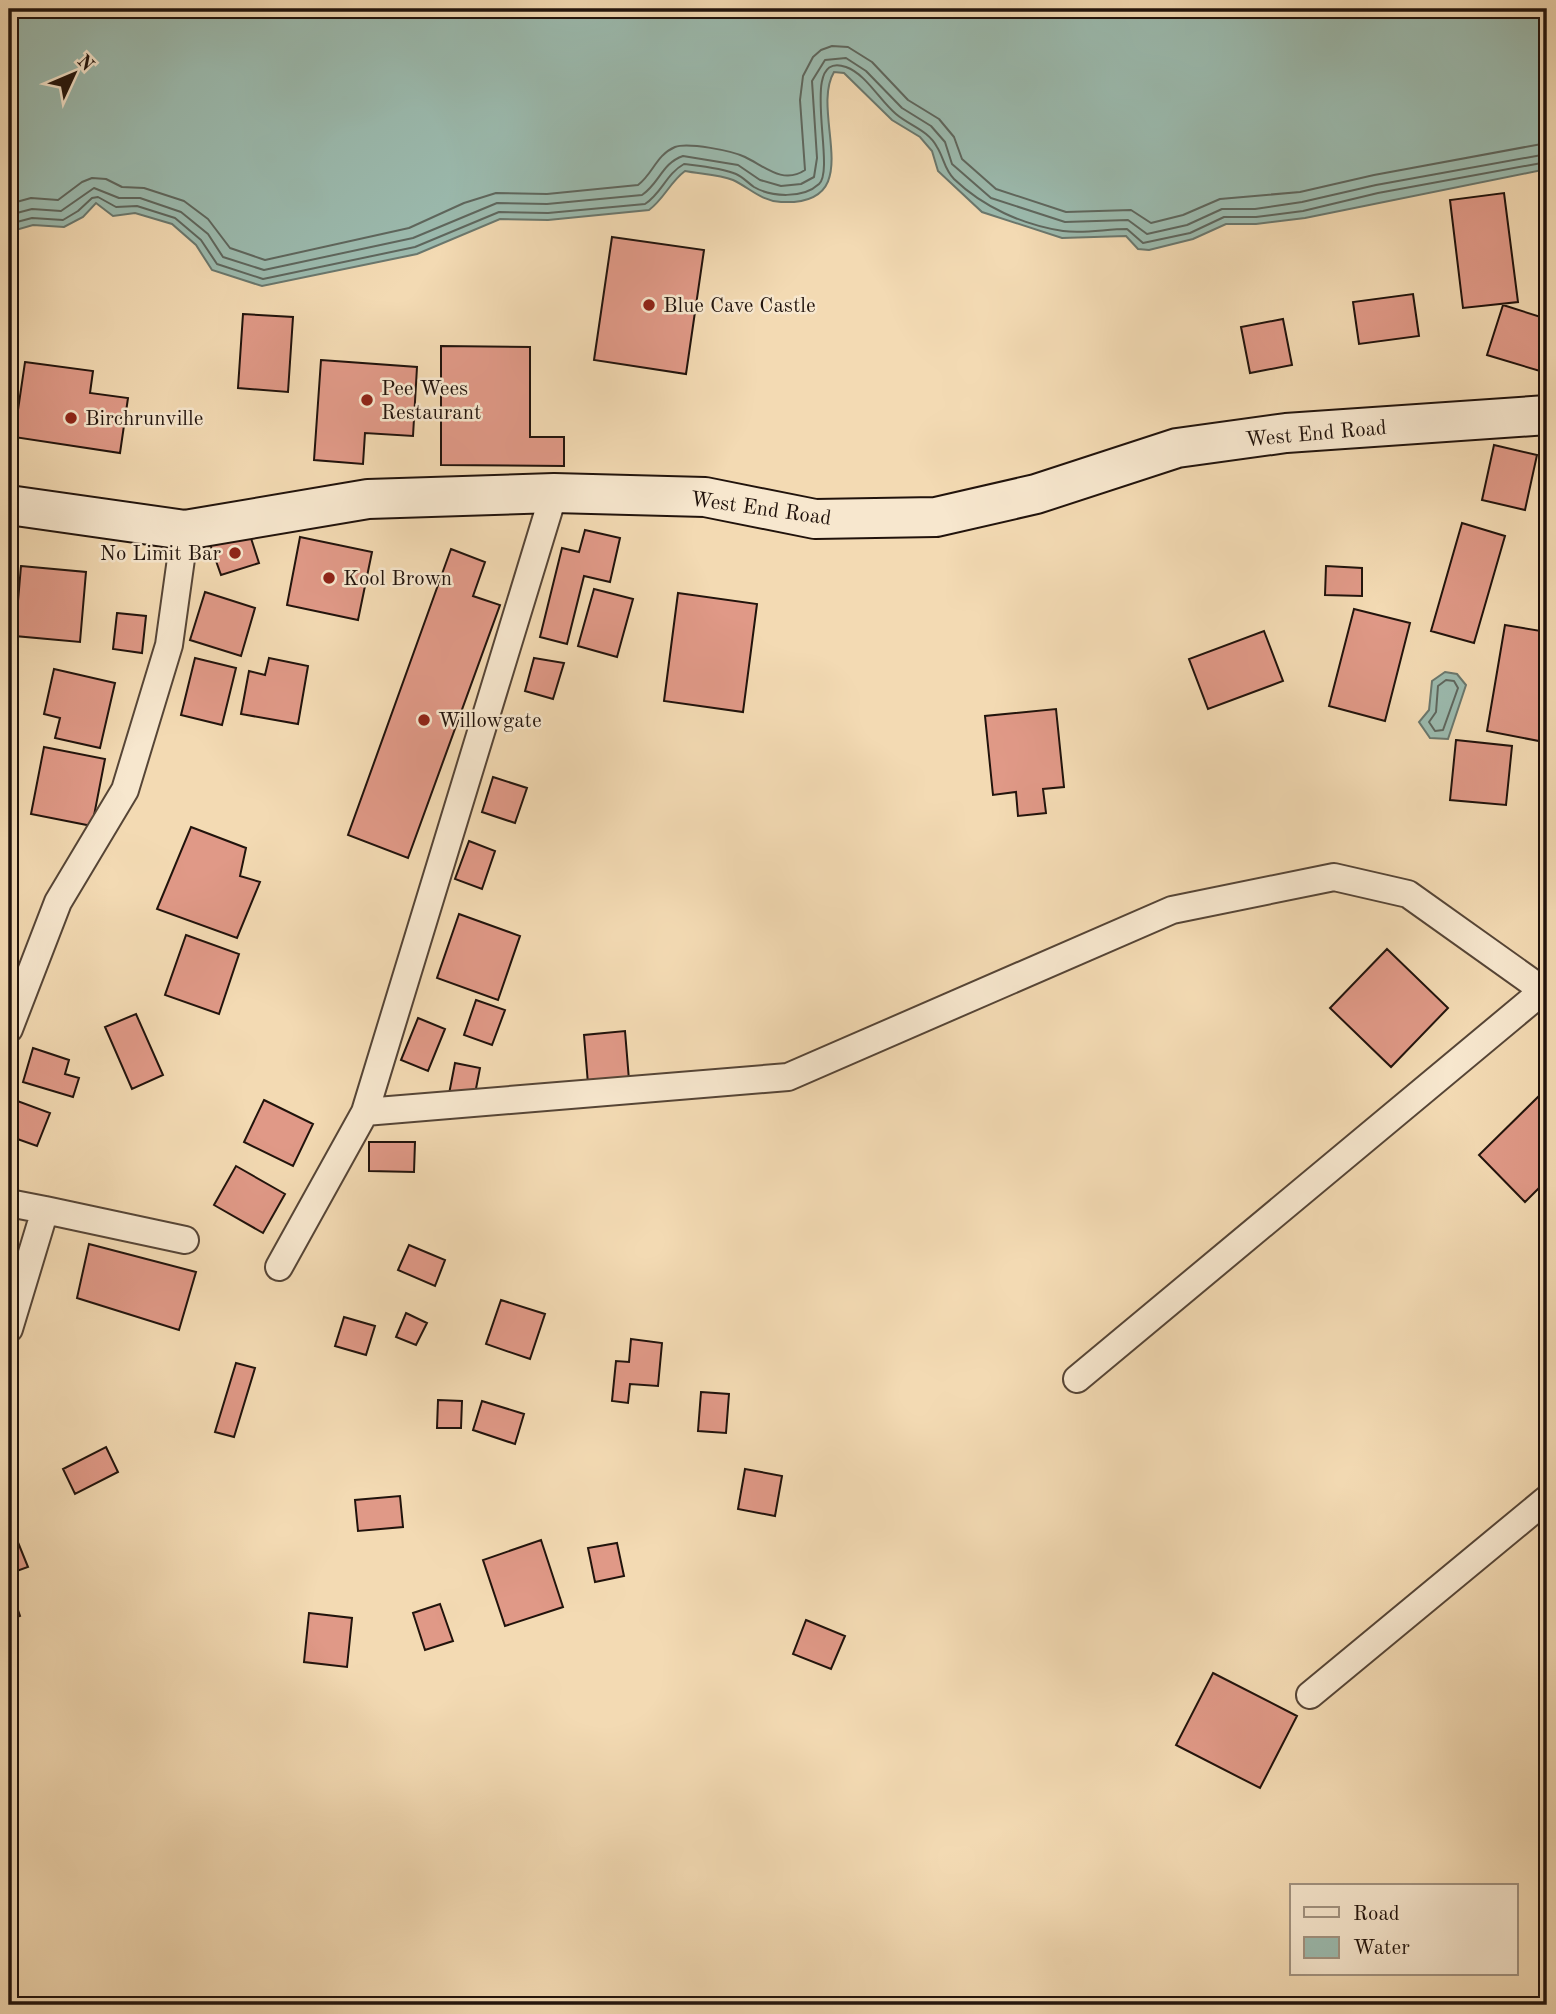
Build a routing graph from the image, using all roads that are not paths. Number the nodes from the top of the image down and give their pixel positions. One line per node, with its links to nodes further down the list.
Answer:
1 (1547, 415): 2 (main road, West End Road)
2 (554, 493): 4 (main road, West End Road); 7 (street)
3 (9, 505): 4 (main road, West End Road)
4 (186, 530): 6 (street)
5 (1546, 991): 7 (street); 13 (street)
6 (9, 1029)
7 (365, 1112): 11 (street)
8 (9, 1203): 9 (street)
9 (45, 1210): 10 (street); 12 (street)
10 (185, 1240)
11 (279, 1266)
12 (9, 1329)
13 (1077, 1379)
14 (1547, 1499): 15 (street)
15 (1310, 1695)

